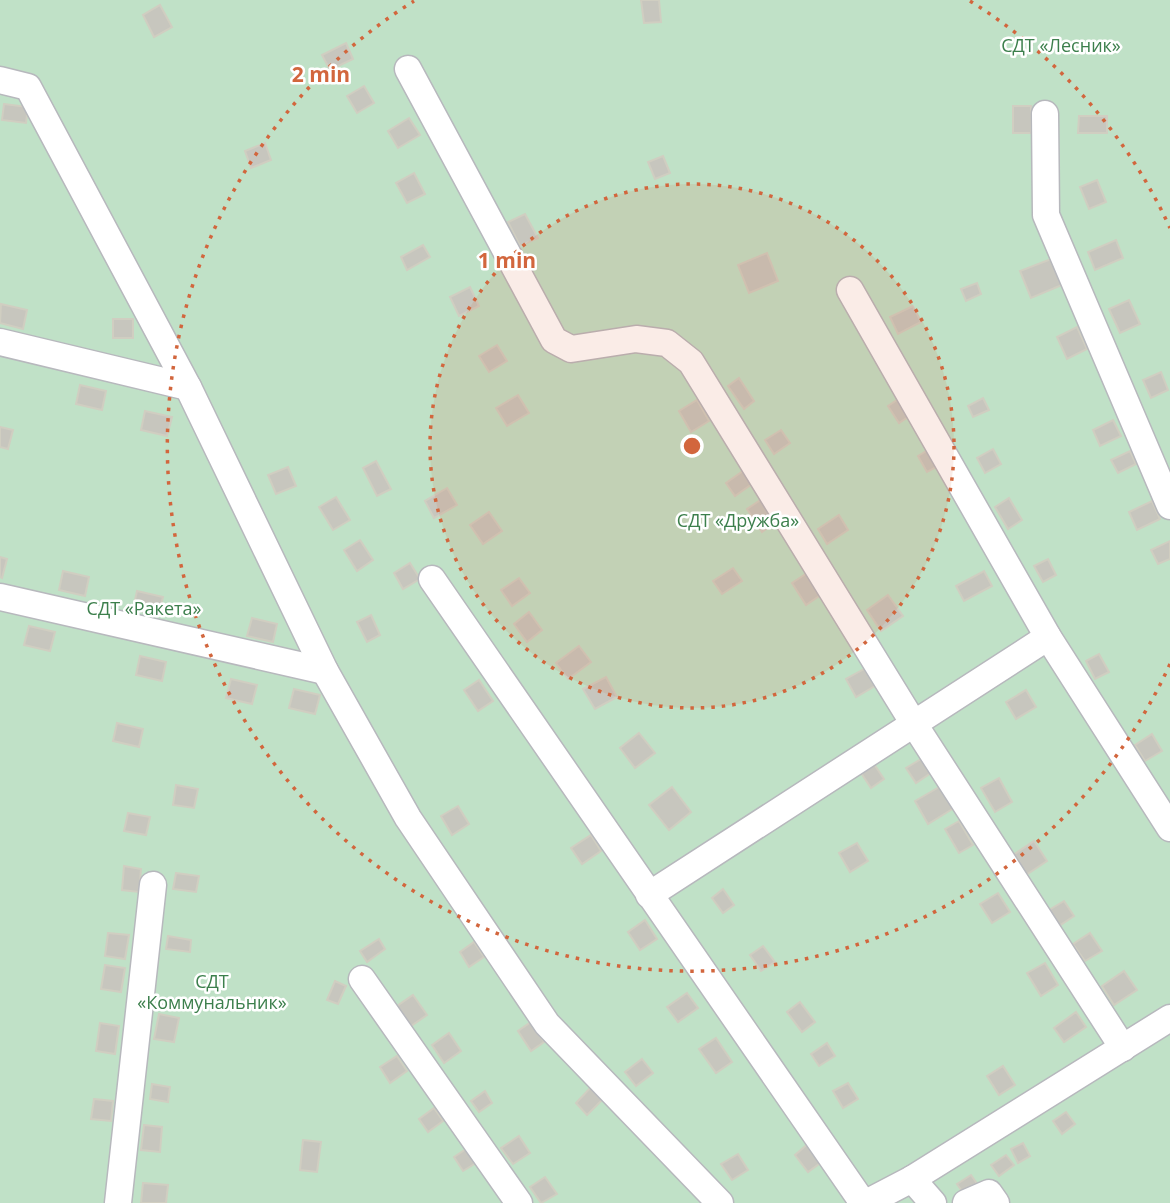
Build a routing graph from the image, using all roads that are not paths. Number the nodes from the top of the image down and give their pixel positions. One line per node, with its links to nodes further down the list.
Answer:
1 (408, 69): 12 (street)
2 (0, 80): 6 (street)
3 (1045, 114): 7 (street)
4 (850, 290): 10 (street)
5 (0, 342): 6 (street)
6 (188, 387): 11 (street)
7 (1170, 506)
8 (432, 579): 15 (street)
9 (0, 597): 11 (street)
10 (1048, 637): 12 (street); 13 (street)
11 (325, 671): 22 (street)
12 (914, 724): 15 (street); 18 (street)
13 (1170, 828)
14 (153, 885): 20 (street)
15 (649, 895): 23 (street)
16 (362, 978): 21 (street)
17 (1170, 1018): 18 (street)
18 (1123, 1048): 19 (street)
19 (912, 1179): 23 (street); 24 (street)
20 (118, 1203)
21 (519, 1203)
22 (720, 1203)
23 (865, 1203)
24 (933, 1203)
25 (966, 1203): 26 (street)
26 (996, 1203)

